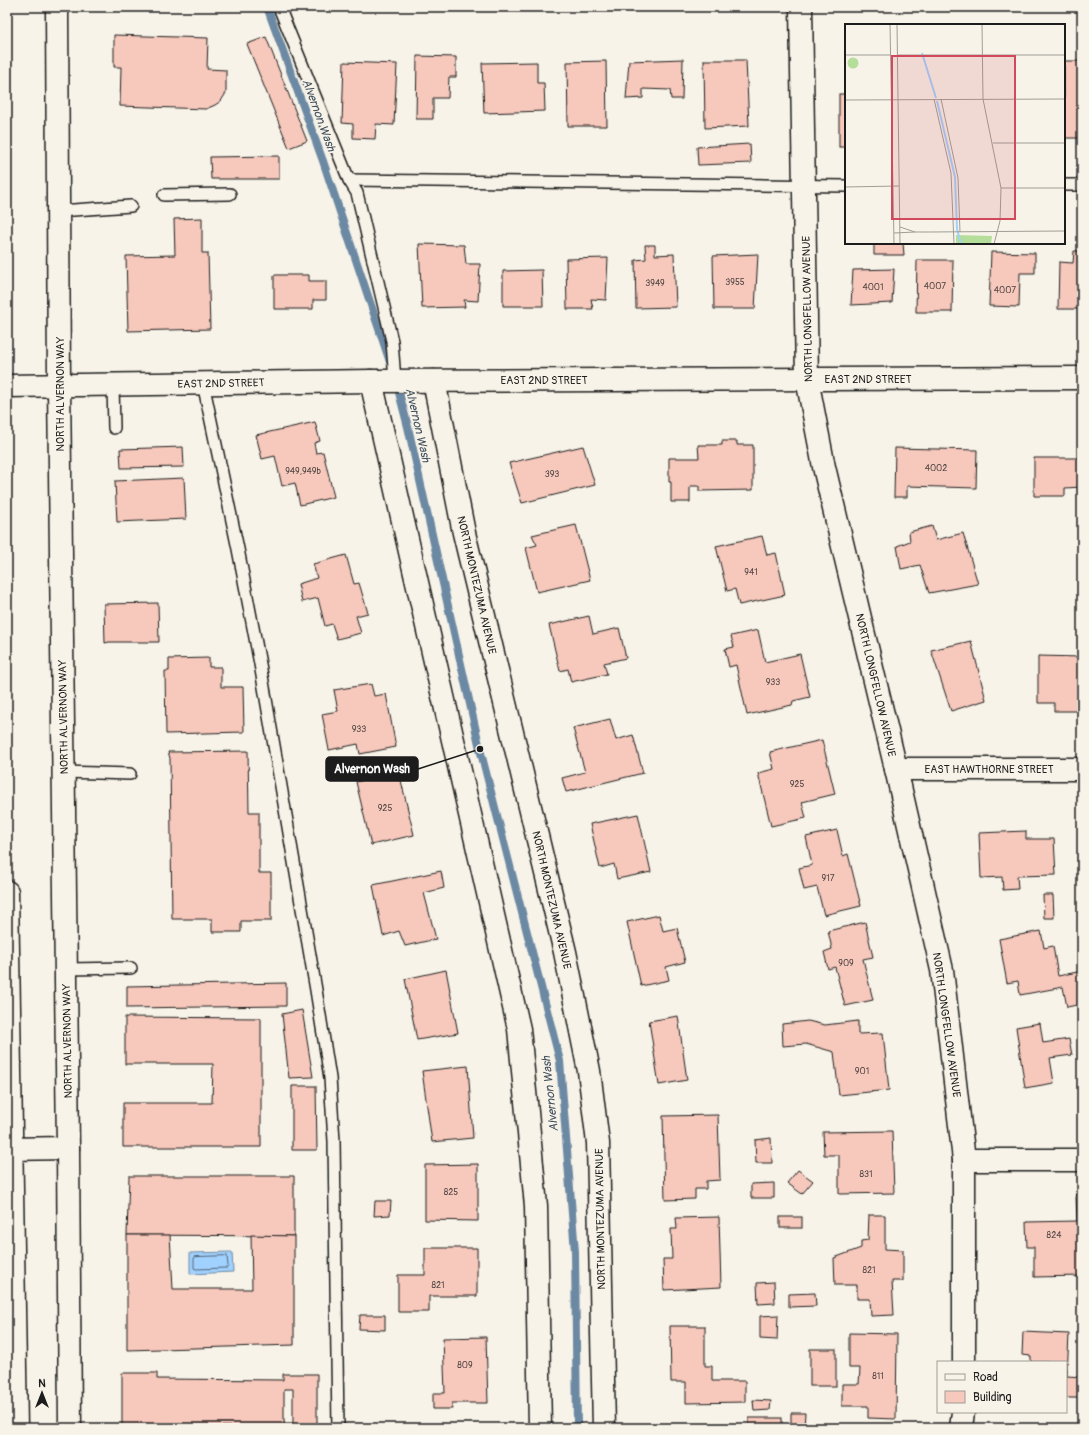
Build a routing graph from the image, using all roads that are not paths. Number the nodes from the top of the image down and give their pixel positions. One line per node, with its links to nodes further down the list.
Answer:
1 (57, 7): 12 (street, NORTH ALVERNON WAY)
2 (279, 7): 4 (lane)
3 (801, 7): 8 (street, NORTH LONGFELLOW AVENUE)
4 (349, 180): 8 (lane); 16 (lane)
5 (1065, 185): 6 (lane)
6 (1082, 185)
7 (845, 186): 8 (lane)
8 (805, 187): 14 (street, NORTH LONGFELLOW AVENUE)
9 (230, 194): 10 (lane)
10 (164, 195)
11 (132, 206): 12 (lane)
12 (59, 211): 19 (street, NORTH ALVERNON WAY)
13 (1082, 378): 14 (street, EAST 2ND STREET)
14 (807, 379): 17 (street, EAST 2ND STREET); 23 (street, NORTH LONGFELLOW AVENUE)
15 (371, 381): 16 (street, EAST 2ND STREET); 18 (street, EAST 2ND STREET); 42 (street)
16 (395, 381): 17 (street, EAST 2ND STREET)
17 (434, 381): 43 (street, NORTH MONTEZUMA AVENUE)
18 (203, 383): 20 (street, EAST 2ND STREET); 41 (lane)
19 (59, 385): 20 (street, EAST 2ND STREET); 21 (street, EAST 2ND STREET); 25 (street, NORTH ALVERNON WAY)
20 (113, 385): 22 (lane)
21 (7, 386)
22 (114, 428)
23 (896, 769): 24 (street, EAST HAWTHORNE STREET); 33 (street, NORTH LONGFELLOW AVENUE)
24 (1082, 769)
25 (64, 772): 26 (lane); 29 (street, NORTH ALVERNON WAY)
26 (130, 774)
27 (7, 892): 30 (street)
28 (132, 968): 29 (lane)
29 (66, 969): 31 (street, NORTH ALVERNON WAY)
30 (8, 971): 32 (street)
31 (68, 1148): 32 (street); 40 (street, NORTH ALVERNON WAY)
32 (9, 1149): 35 (street)
33 (964, 1160): 34 (street); 37 (street, NORTH LONGFELLOW AVENUE)
34 (1082, 1160)
35 (10, 1293): 36 (street)
36 (11, 1336): 39 (street)
37 (964, 1361)
38 (963, 1413): 44 (street)
39 (16, 1428)
40 (70, 1428)
41 (338, 1428)
42 (540, 1428)
43 (604, 1428)
44 (961, 1428)

